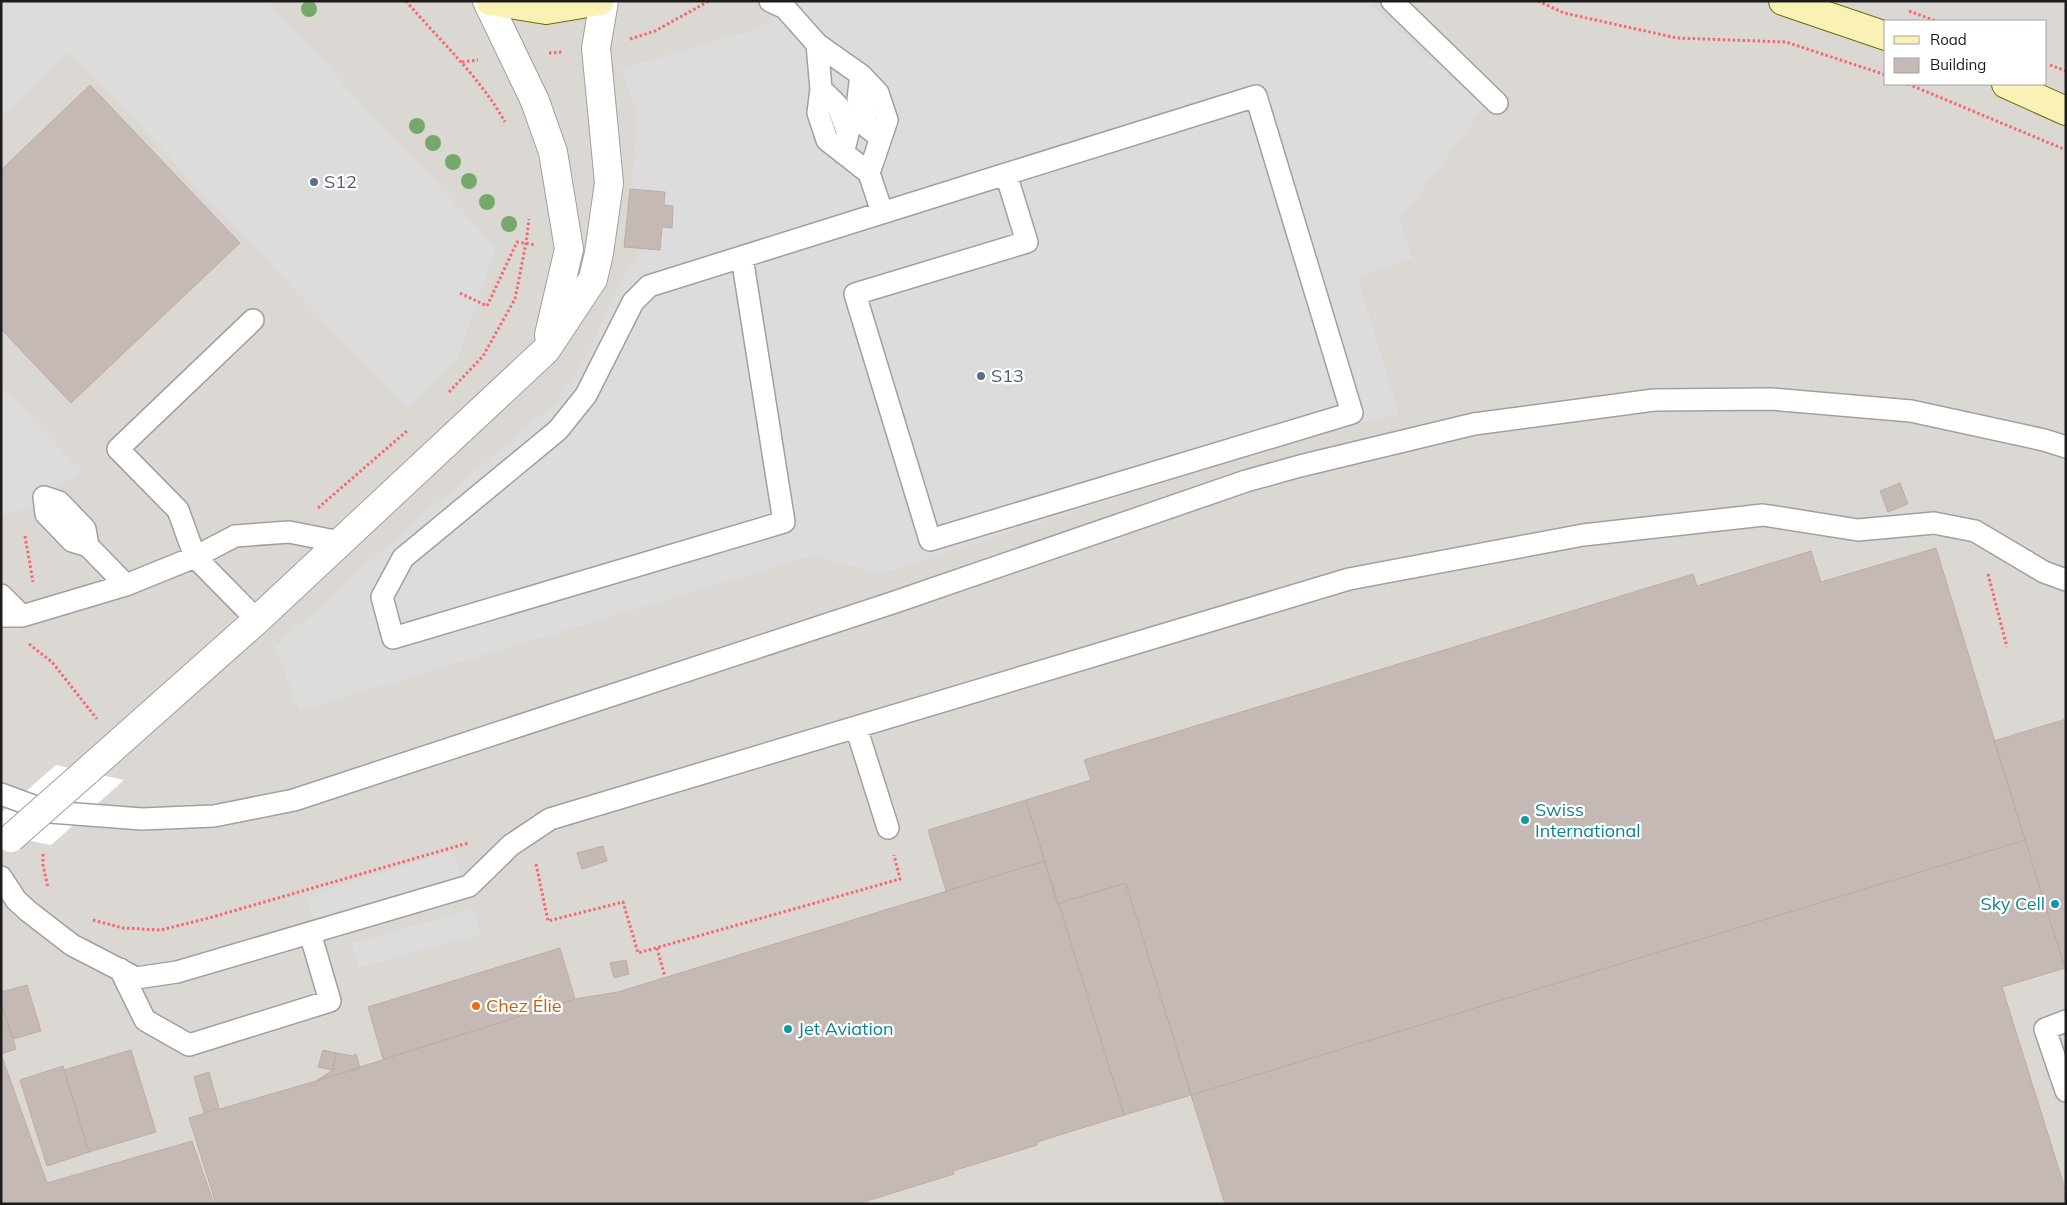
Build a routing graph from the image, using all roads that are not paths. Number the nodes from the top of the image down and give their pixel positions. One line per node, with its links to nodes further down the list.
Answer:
1 (489, 1): 2 (main road); 17 (street)
2 (600, 1)
3 (604, 1): 17 (street)
4 (770, 1): 8 (lane)
5 (1392, 1): 10 (lane)
6 (1782, 1): 7 (main road)
7 (1884, 35)
8 (817, 44): 12 (lane); 12 (lane)
9 (2008, 85): 11 (main road)
10 (1497, 103)
11 (2066, 111)
12 (869, 173): 14 (lane)
13 (1006, 174): 13 (lane); 14 (lane)
14 (882, 212): 15 (lane)
15 (742, 256): 15 (lane)
16 (252, 320): 21 (lane)
17 (546, 350): 20 (street)
18 (2066, 447): 28 (lane)
19 (44, 498): 23 (lane)
20 (340, 542): 21 (lane); 26 (street)
21 (195, 557): 23 (lane); 26 (lane)
22 (2066, 580): 27 (lane)
23 (126, 585): 25 (lane)
24 (1, 594): 25 (lane)
25 (11, 616)
26 (257, 620): 30 (street, bridge)
27 (856, 727): 29 (lane); 32 (lane)
28 (1, 794)
29 (888, 828)
30 (6, 842)
31 (1, 877): 33 (lane)
32 (310, 933): 33 (lane); 33 (lane)
33 (120, 970)
34 (2066, 1021): 35 (lane)
35 (2066, 1091)

